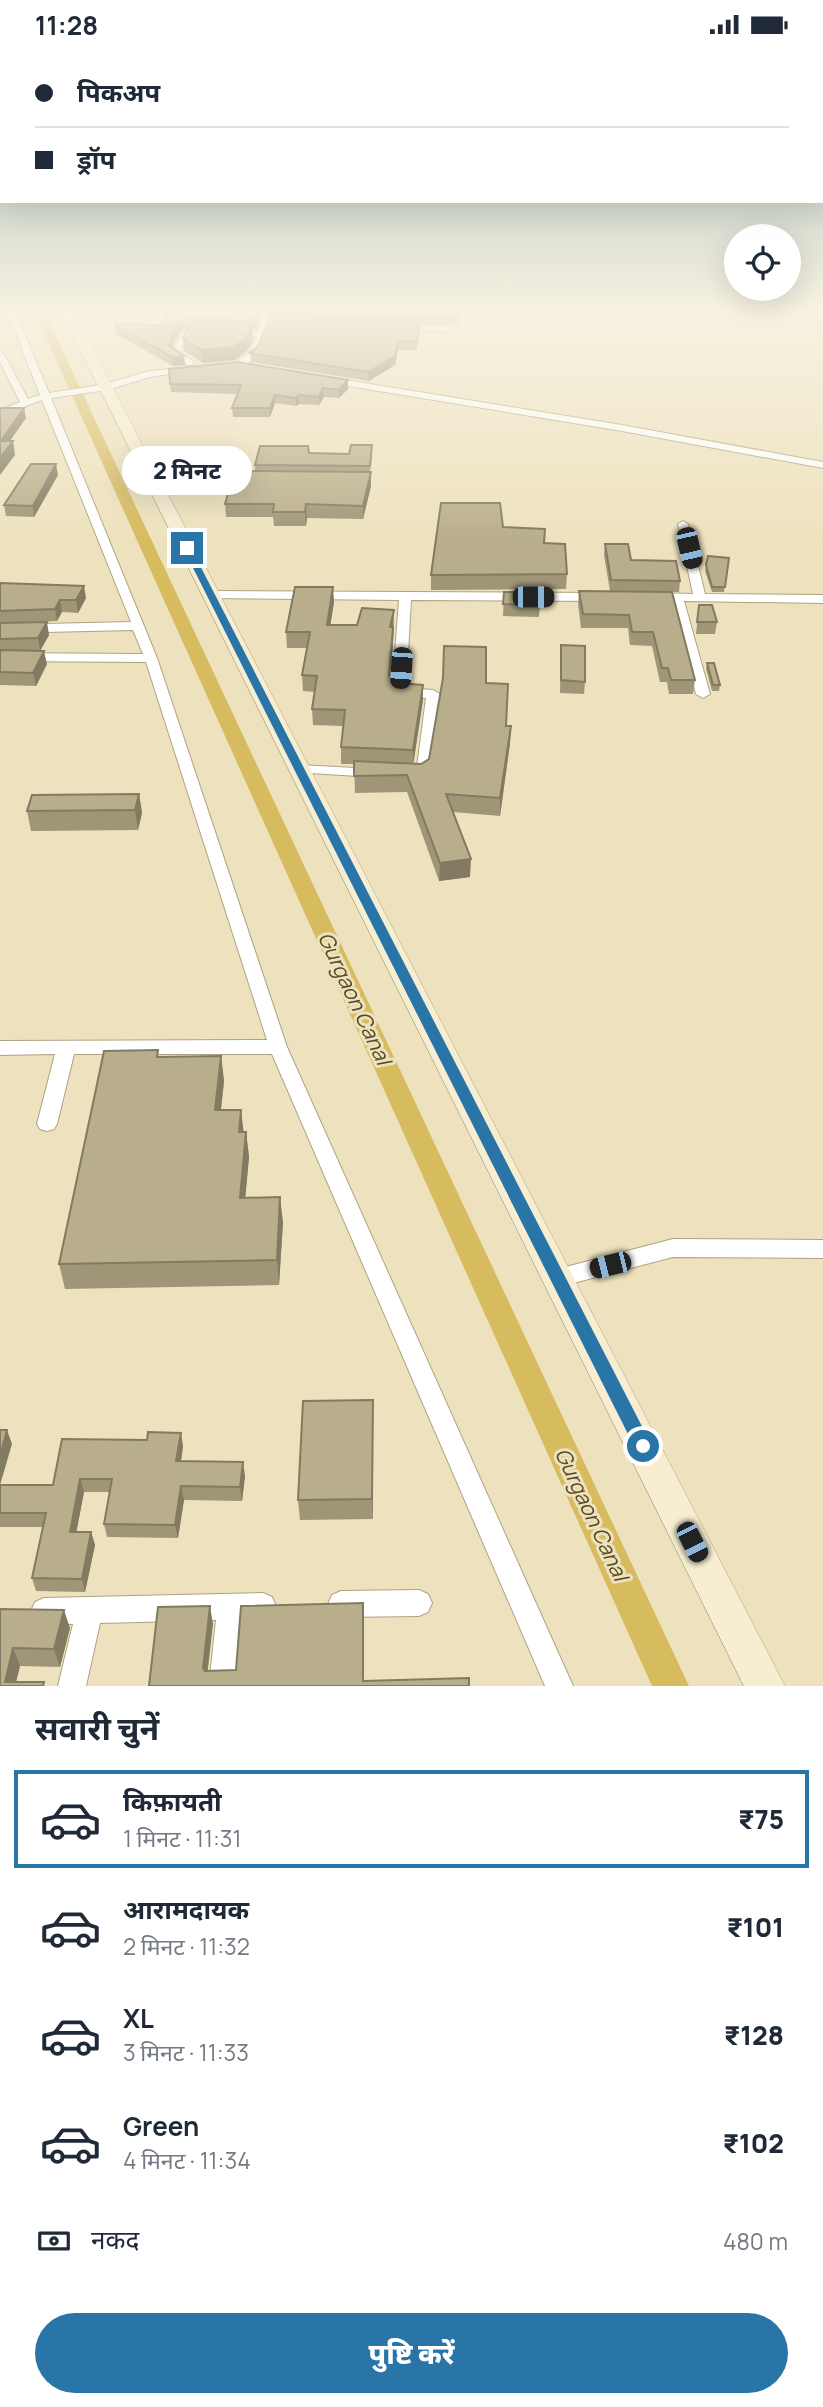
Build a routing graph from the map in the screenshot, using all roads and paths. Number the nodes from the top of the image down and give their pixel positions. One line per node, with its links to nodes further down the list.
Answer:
1 (17, 387): 7 (street)
2 (48, 387): 6 (street)
3 (102, 387): 5 (street)
4 (372, 387): 9 (street)
5 (96, 389): 6 (street); 10 (street)
6 (52, 395): 7 (street); 20 (street)
7 (26, 405): 8 (street)
8 (0, 413)
9 (823, 465)
10 (153, 479): 11 (street); 13 (street)
11 (277, 479)
12 (683, 524): 18 (street)
13 (211, 595): 14 (street); 25 (street)
14 (405, 596): 15 (street); 25 (street)
15 (607, 597)
16 (634, 597): 17 (street)
17 (677, 597): 18 (street); 24 (street)
18 (700, 598): 19 (street)
19 (823, 599)
20 (138, 626): 21 (street); 23 (street)
21 (0, 629)
22 (0, 657): 23 (street)
23 (151, 658): 26 (street)
24 (703, 694)
25 (299, 769): 31 (street)
26 (278, 1047): 28 (street); 40 (street)
27 (0, 1048): 28 (street)
28 (66, 1048): 29 (street)
29 (47, 1124)
30 (823, 1249): 31 (street)
31 (558, 1278): 41 (street)
32 (419, 1603): 33 (street)
33 (311, 1605)
34 (284, 1606): 35 (street)
35 (230, 1607): 37 (street); 39 (street)
36 (25, 1611): 37 (street)
37 (89, 1612): 38 (street)
38 (72, 1686)
39 (223, 1686)
40 (559, 1686)
41 (765, 1686)

